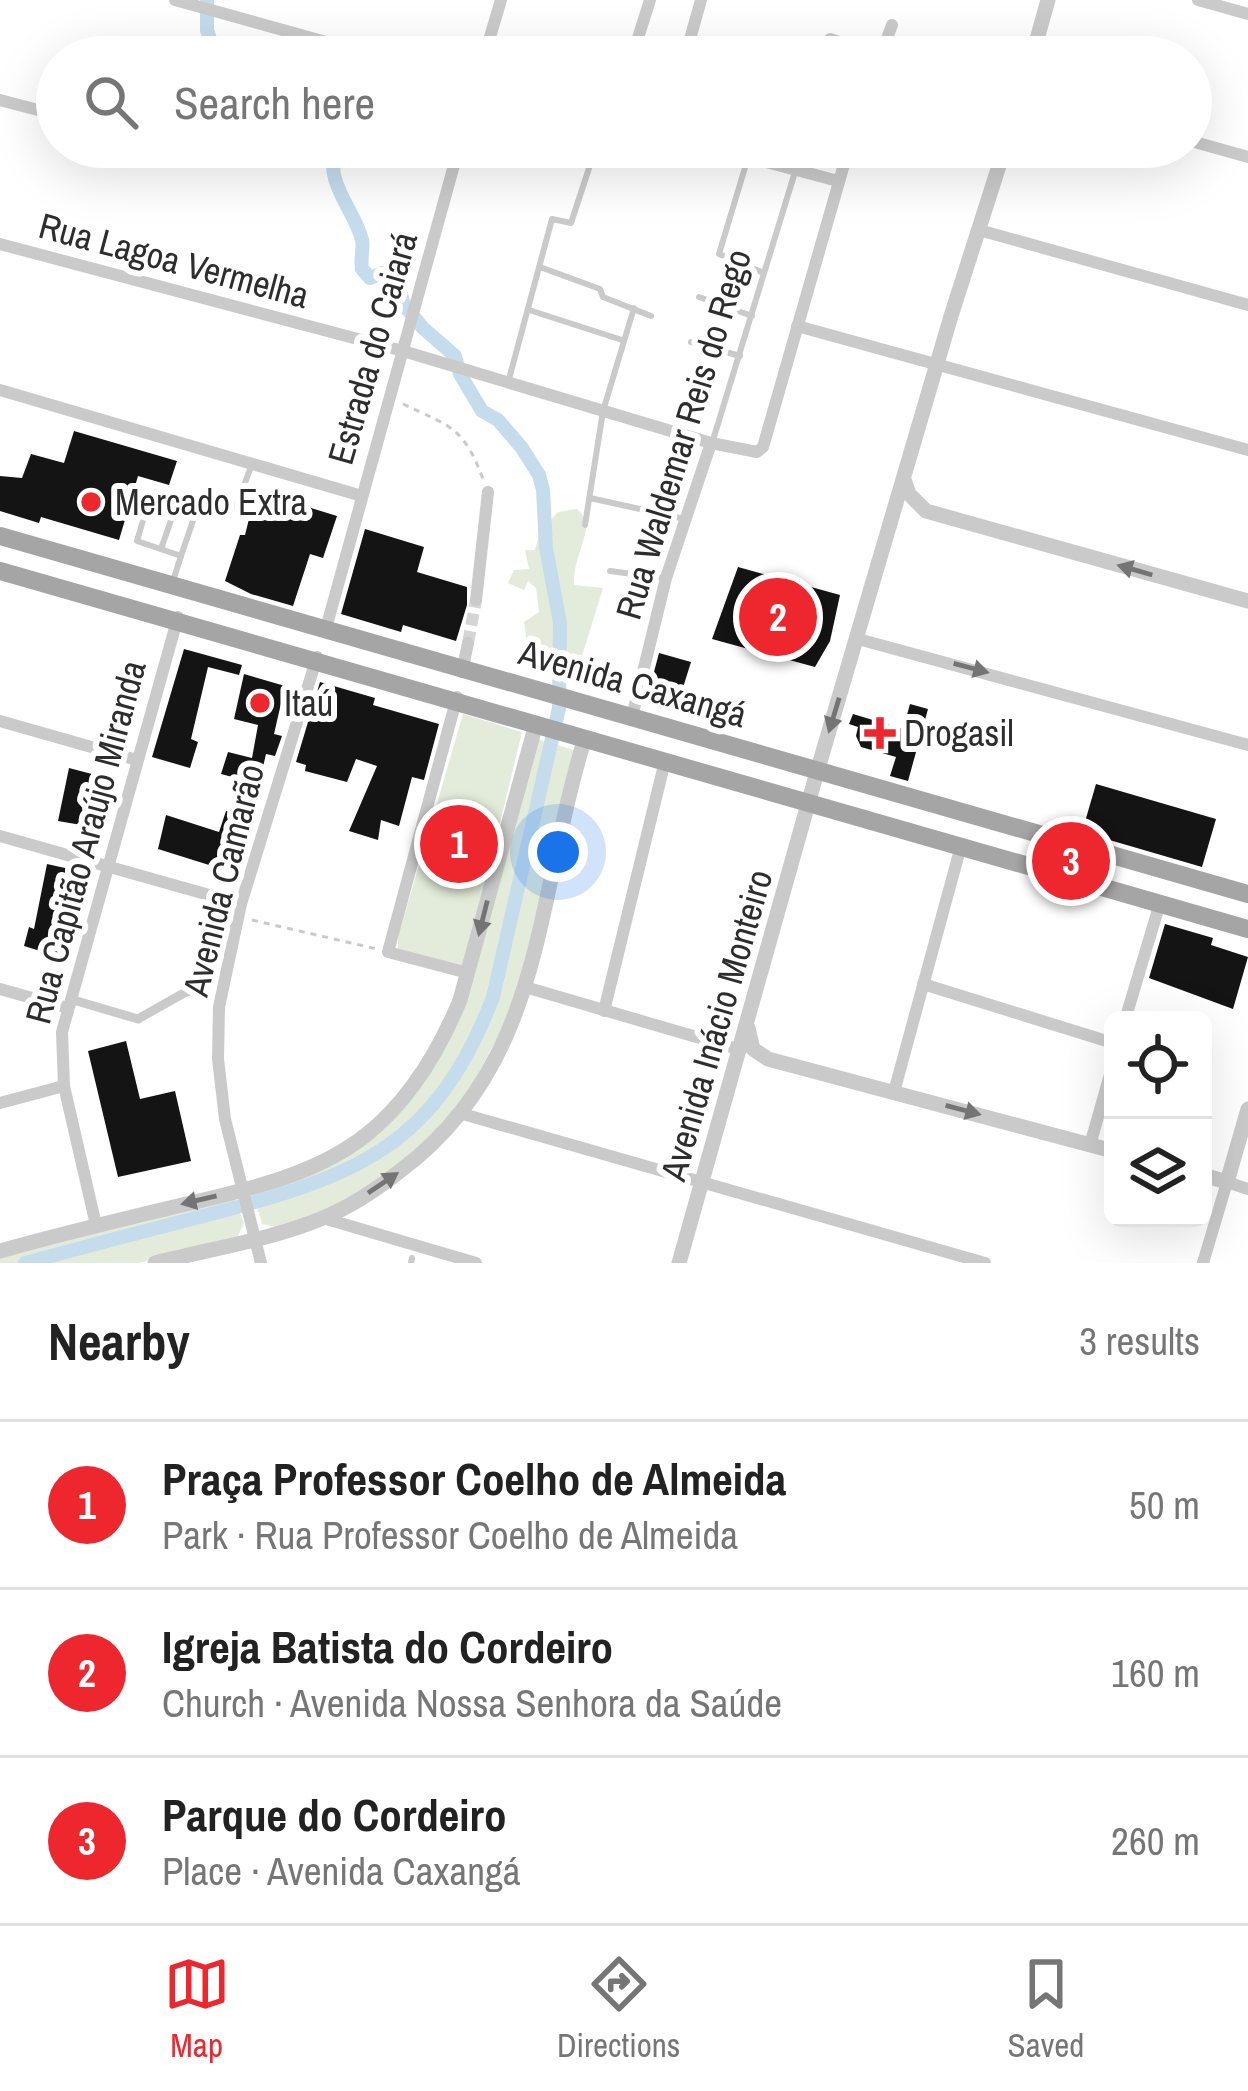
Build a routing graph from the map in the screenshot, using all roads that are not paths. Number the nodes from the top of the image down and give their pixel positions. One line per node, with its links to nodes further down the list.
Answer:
1 (175, 0): 9 (street)
2 (501, 0): 10 (street)
3 (650, 0): 11 (street)
4 (1048, 0): 14 (street)
5 (1198, 0): 7 (street)
6 (696, 1): 12 (street)
7 (1248, 14)
8 (892, 25): 13 (street)
9 (303, 36)
10 (490, 36)
11 (639, 36)
12 (690, 36)
13 (889, 36)
14 (1038, 36)
15 (0, 100): 16 (street)
16 (36, 109)
17 (1212, 147): 18 (street)
18 (1248, 157)
19 (453, 168): 40 (street, Estrada do Caiará)
20 (589, 168): 29 (lane)
21 (745, 168): 30 (lane)
22 (788, 168): 25 (street)
23 (843, 168): 26 (street)
24 (998, 168): 27 (street, Avenida Inácio Monteiro)
25 (795, 170): 26 (street); 30 (lane, Rua Waldemar Reis do Rego)
26 (838, 181): 37 (street)
27 (979, 230): 32 (street); 42 (street, Avenida Inácio Monteiro)
28 (0, 244): 40 (street, Rua Lagoa Vermelha)
29 (540, 268): 33 (lane); 34 (lane)
30 (764, 273): 36 (lane, Rua Waldemar Reis do Rego)
31 (699, 297): 36 (lane)
32 (1248, 305)
33 (634, 308): 35 (lane); 38 (lane)
34 (529, 310): 38 (lane); 43 (lane)
35 (651, 316)
36 (752, 316): 41 (lane, Rua Waldemar Reis do Rego)
37 (797, 326): 42 (street); 46 (street)
38 (623, 340): 45 (lane)
39 (691, 342): 41 (lane)
40 (403, 351): 43 (street, Rua Lagoa Vermelha); 51 (street, Estrada do Caiará)
41 (740, 356): 46 (lane, Rua Waldemar Reis do Rego)
42 (937, 364): 47 (street); 49 (street, Avenida Inácio Monteiro)
43 (508, 382): 45 (street, Rua Lagoa Vermelha)
44 (0, 391): 48 (street)
45 (603, 411): 46 (street); 53 (lane)
46 (711, 443): 56 (street, Rua Waldemar Reis do Rego)
47 (1248, 450)
48 (252, 464): 51 (street); 54 (lane)
49 (905, 482): 55 (street); 57 (street, Avenida Inácio Monteiro)
50 (488, 492): 66 (street)
51 (362, 496): 69 (street, Estrada do Caiará)
52 (179, 497): 54 (lane); 60 (lane); 60 (lane)
53 (590, 498): 56 (lane); 58 (lane)
54 (200, 503): 61 (lane)
55 (926, 511): 57 (street); 67 (street, one-way to 55)
56 (685, 519): 64 (street, Rua Waldemar Reis do Rego)
57 (892, 523): 70 (street, Avenida Inácio Monteiro)
58 (585, 525)
59 (0, 539): 65 (main road, Avenida Caxangá)
60 (160, 549): 61 (lane)
61 (181, 556): 65 (lane)
62 (0, 569): 68 (main road, Avenida Caxangá)
63 (610, 571): 64 (lane)
64 (666, 578): 76 (street, Rua Waldemar Reis do Rego)
65 (171, 588): 69 (main road, Avenida Caxangá)
66 (476, 600)
67 (1248, 602)
68 (178, 619): 72 (main road, Avenida Caxangá); 81 (street, Rua Capitão Araújo Miranda)
69 (326, 632): 73 (main road, Avenida Caxangá)
70 (858, 638): 80 (street, one-way to 80); 83 (street, Avenida Inácio Monteiro, one-way to 83)
71 (468, 644): 73 (street)
72 (316, 658): 74 (main road, Avenida Caxangá); 90 (street, Avenida Camarão)
73 (462, 671): 75 (main road, Avenida Caxangá)
74 (457, 698): 78 (main road, Avenida Caxangá); 92 (street)
75 (593, 709): 76 (main road, Avenida Caxangá); 83 (lane)
76 (632, 717): 83 (main road, Avenida Caxangá)
77 (0, 721): 81 (street)
78 (538, 723): 79 (main road, Avenida Caxangá); 92 (street, one-way to 92)
79 (583, 736): 82 (main road, Avenida Caxangá); 84 (lane); 95 (street)
80 (1248, 745)
81 (136, 760): 87 (street, Rua Capitão Araújo Miranda)
82 (665, 761): 84 (main road, Avenida Caxangá); 98 (street)
83 (816, 775): 84 (street, Avenida Inácio Monteiro); 88 (main road, Avenida Caxangá)
84 (810, 800): 86 (main road, Avenida Caxangá); 91 (lane); 100 (street, Avenida Inácio Monteiro)
85 (0, 836): 87 (street)
86 (961, 846): 89 (main road, Avenida Caxangá); 93 (street)
87 (106, 867): 90 (street); 97 (street, Rua Capitão Araújo Miranda)
88 (1248, 898)
89 (1160, 903): 91 (main road, Avenida Caxangá); 99 (street)
90 (240, 911): 94 (street, Avenida Camarão)
91 (1248, 926)
92 (468, 973): 117 (street)
93 (923, 984): 101 (street); 106 (street)
94 (214, 985): 97 (street); 117 (street, Avenida Camarão)
95 (525, 987): 98 (street); 110 (street)
96 (0, 989): 97 (street)
97 (69, 1004): 105 (street, Rua Capitão Araújo Miranda)
98 (604, 1010): 102 (street)
99 (1128, 1011)
100 (748, 1025): 102 (street, Avenida Inácio Monteiro); 103 (street)
101 (1104, 1040)
102 (741, 1049): 104 (street, Avenida Inácio Monteiro)
103 (768, 1059): 104 (street); 106 (street)
104 (732, 1082): 115 (street, Avenida Inácio Monteiro)
105 (64, 1086): 108 (street); 119 (street, Rua Capitão Araújo Miranda)
106 (894, 1092): 111 (street, one-way to 111)
107 (1104, 1096): 111 (street)
108 (0, 1103)
109 (1248, 1108): 114 (street)
110 (463, 1114): 115 (street); 118 (street, one-way to 110)
111 (1090, 1145): 112 (street)
112 (1104, 1149)
113 (1212, 1178): 114 (street)
114 (1227, 1182): 116 (street); 128 (street)
115 (704, 1183): 126 (street, Avenida Inácio Monteiro); 127 (street)
116 (1248, 1189)
117 (244, 1193): 119 (street, one-way to 119); 120 (street, Avenida Camarão)
118 (323, 1218): 120 (street); 122 (street)
119 (96, 1225): 121 (street)
120 (253, 1234): 123 (street); 124 (street, Avenida Camarão)
121 (0, 1250)
122 (413, 1255): 125 (street)
123 (155, 1263)
124 (260, 1263)
125 (476, 1263)
126 (680, 1263)
127 (985, 1263)
128 (1203, 1263)

